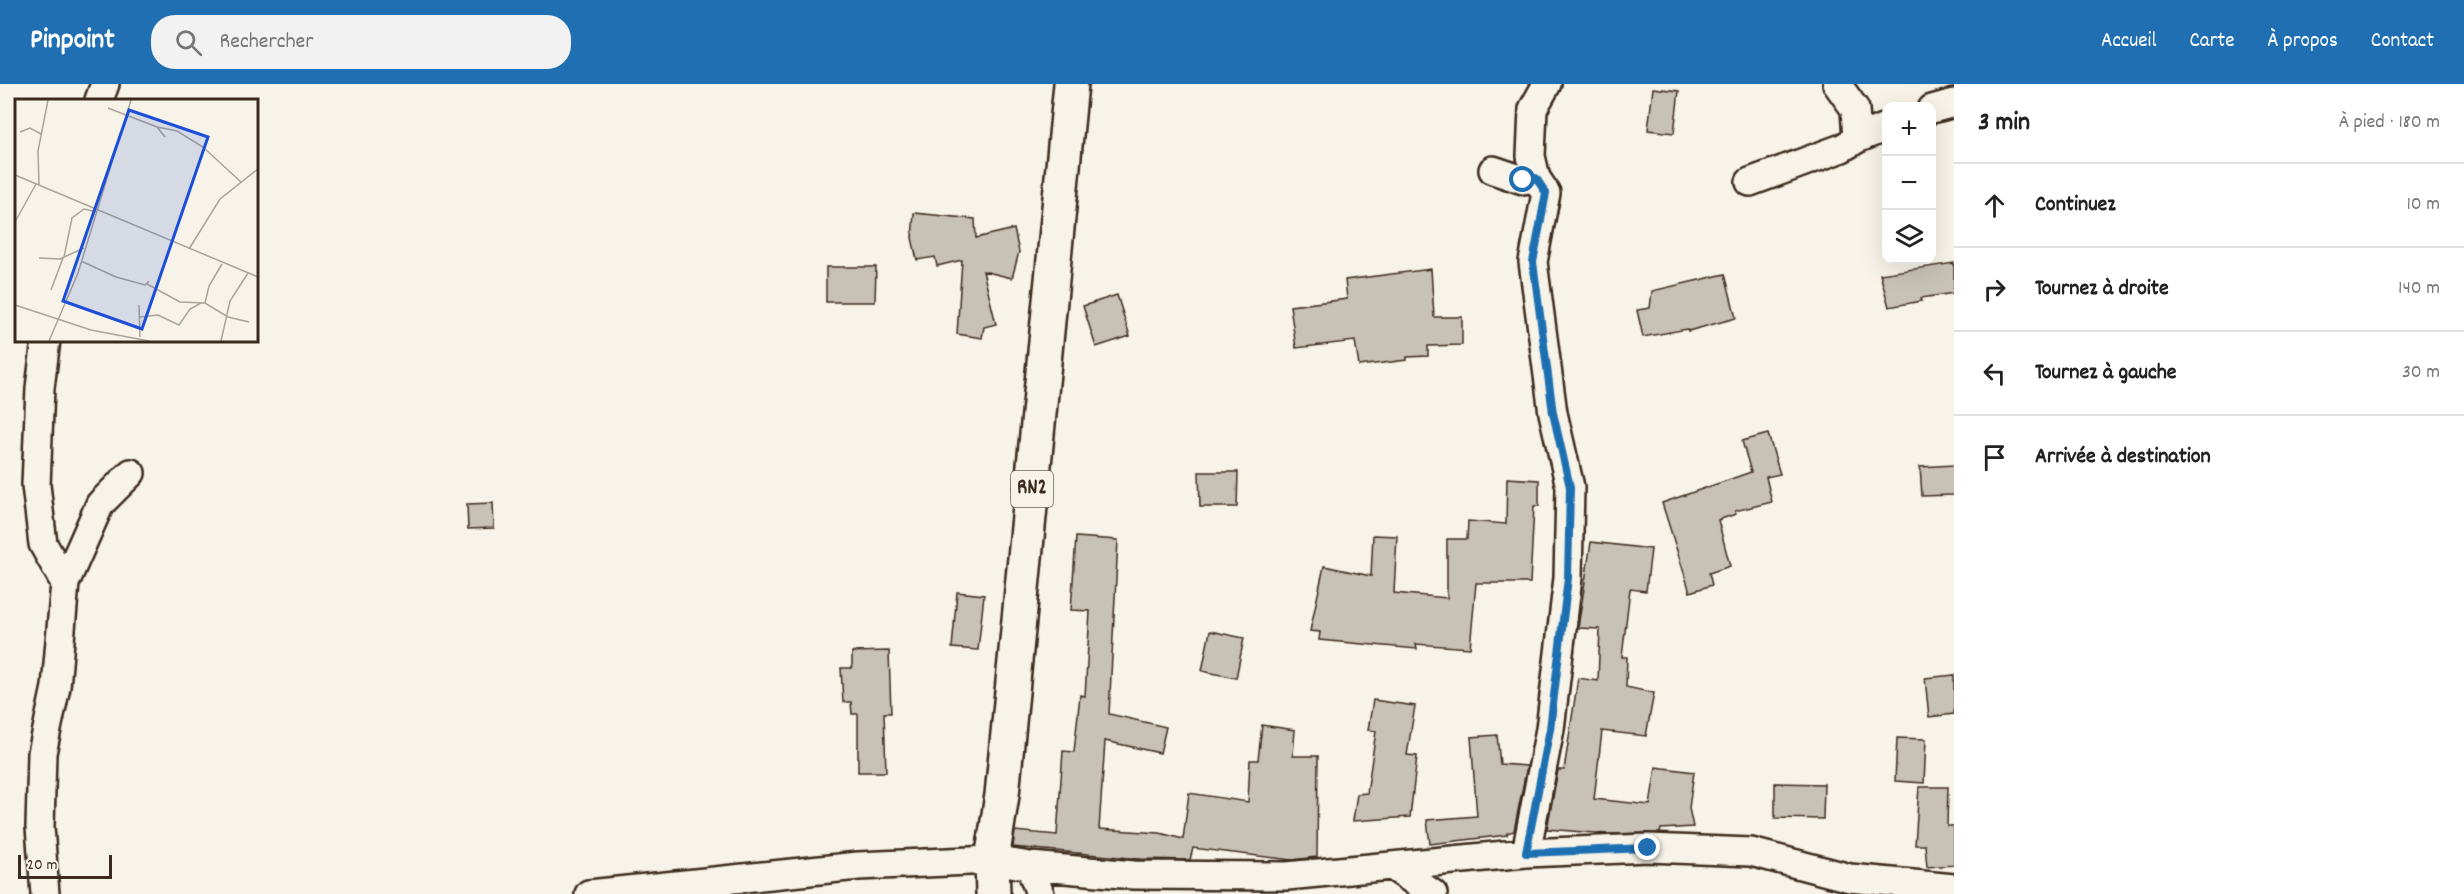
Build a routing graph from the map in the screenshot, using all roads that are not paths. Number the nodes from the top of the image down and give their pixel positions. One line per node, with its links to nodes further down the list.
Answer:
1 (105, 84): 5 (street)
2 (1071, 84): 17 (highway, RN2)
3 (1547, 84): 11 (street)
4 (1837, 84): 9 (street)
5 (99, 99)
6 (1954, 103): 7 (street)
7 (1936, 108)
8 (1882, 129): 9 (street)
9 (1857, 139): 12 (street)
10 (1493, 170): 11 (street)
11 (1536, 178): 16 (street)
12 (1750, 182)
13 (46, 342): 15 (street)
14 (131, 473): 15 (street)
15 (66, 582): 21 (street)
16 (1526, 853): 19 (street); 20 (street)
17 (992, 860): 18 (street); 22 (street); 23 (highway, RN2)
18 (1030, 866): 19 (street); 24 (street)
19 (1392, 866): 25 (street)
20 (1954, 888)
21 (45, 894)
22 (588, 894)
23 (993, 894)
24 (1040, 894)
25 (1433, 894)

